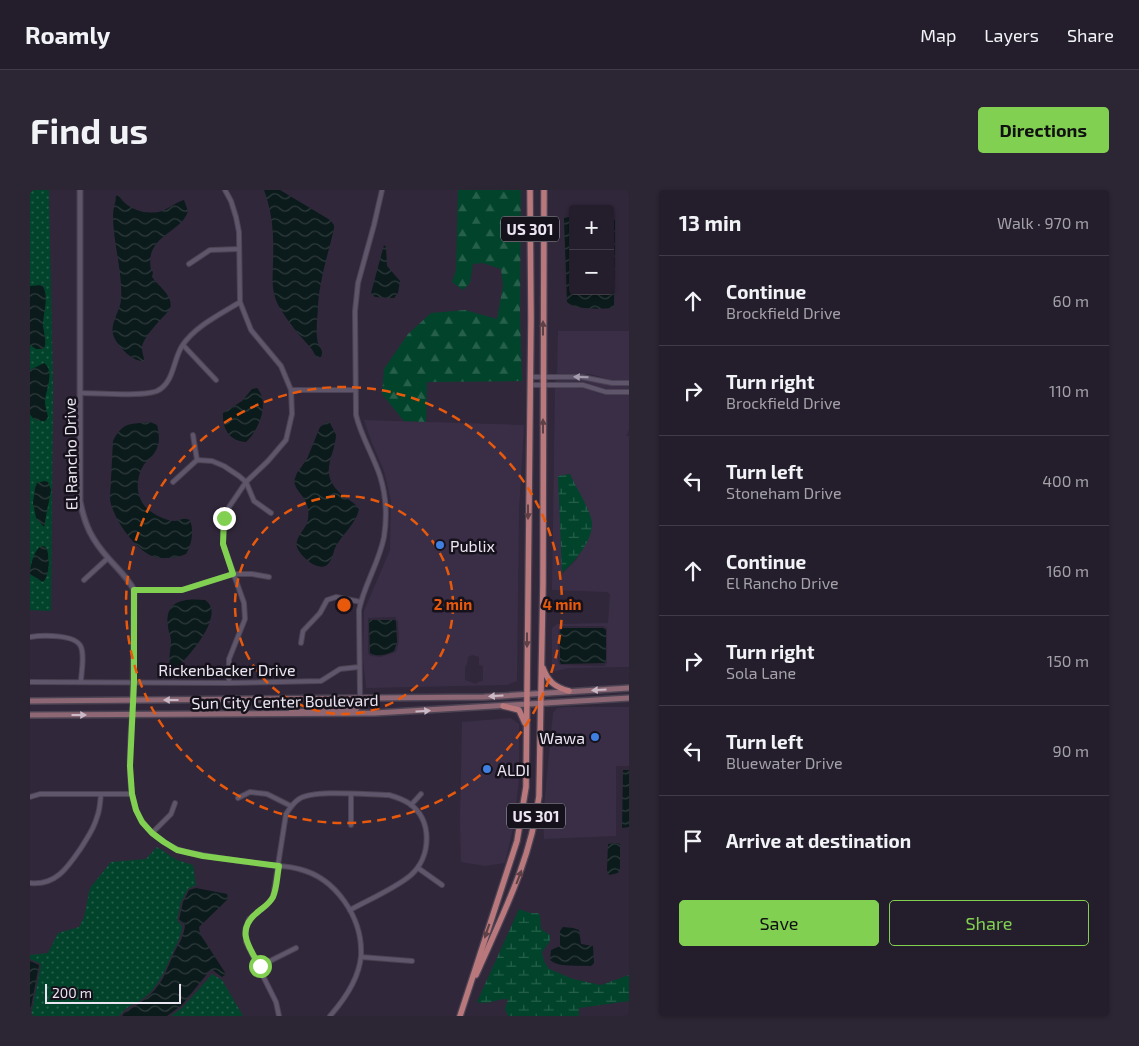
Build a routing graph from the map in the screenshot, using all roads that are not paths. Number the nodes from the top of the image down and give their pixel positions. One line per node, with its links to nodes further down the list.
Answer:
1 (80, 190): 20 (street, El Rancho Drive)
2 (225, 190): 7 (street)
3 (377, 190): 4 (street)
4 (382, 190): 18 (street)
5 (530, 190): 11 (main road, US 301 / US 301)
6 (544, 190): 12 (main road, US 301, one-way to 6)
7 (239, 249): 8 (street); 9 (street)
8 (189, 264)
9 (240, 302): 10 (street); 17 (street)
10 (182, 345): 13 (street); 20 (street)
11 (530, 377): 12 (street); 15 (main road, US 301)
12 (543, 377): 14 (street, one-way to 12); 16 (main road, US 301)
13 (216, 380)
14 (629, 383)
15 (530, 385): 16 (street); 43 (main road, US 301, one-way to 43)
16 (543, 385): 19 (street); 34 (main road, US 301, one-way to 16)
17 (291, 390): 18 (street); 24 (street)
18 (355, 390): 31 (street)
19 (629, 392)
20 (81, 393): 26 (street, El Rancho Drive)
21 (194, 435): 22 (street)
22 (197, 460): 23 (street); 24 (street)
23 (173, 482)
24 (246, 482): 25 (street); 27 (street)
25 (271, 513)
26 (108, 558): 29 (street); 30 (street, El Rancho Drive)
27 (233, 574): 28 (street); 30 (street); 39 (street)
28 (269, 577)
29 (84, 580)
30 (134, 590): 38 (street)
31 (361, 602): 33 (street); 35 (street)
32 (30, 637): 37 (street)
33 (301, 643)
34 (542, 663): 41 (main road); 42 (main road, US 301)
35 (359, 667): 39 (street, Rickenbacker Drive); 45 (street)
36 (30, 682): 37 (street, Rickenbacker Drive)
37 (81, 682): 38 (street, Rickenbacker Drive)
38 (134, 682): 39 (street, Rickenbacker Drive); 46 (street)
39 (228, 683)
40 (629, 688): 41 (main road, Sun City Center Boulevard, one-way to 41)
41 (570, 691): 42 (main road, Sun City Center Boulevard)
42 (541, 693): 43 (main road, Sun City Center Boulevard); 48 (main road, US 301)
43 (527, 694): 45 (main road, Sun City Center Boulevard, one-way to 45); 49 (main road, US 301)
44 (629, 698): 48 (main road, Sun City Center Boulevard)
45 (360, 699): 46 (main road, Sun City Center Boulevard, one-way to 46); 51 (main road)
46 (133, 700): 47 (main road, Sun City Center Boulevard); 53 (street)
47 (30, 701)
48 (540, 703): 49 (main road, Sun City Center Boulevard); 75 (main road, US 301, one-way to 48)
49 (527, 704): 50 (main road, Sun City Center Boulevard); 54 (main road, US 301)
50 (503, 706): 51 (main road, Sun City Center Boulevard, one-way to 50); 54 (main road)
51 (281, 714): 53 (main road, Sun City Center Boulevard)
52 (30, 715): 53 (main road, Sun City Center Boulevard, one-way to 53)
53 (132, 715): 56 (street)
54 (527, 730): 75 (main road, US 301, one-way to 75)
55 (101, 794): 56 (street); 59 (street); 68 (street)
56 (132, 794): 65 (street)
57 (351, 794): 62 (street); 63 (street); 64 (street)
58 (421, 794): 62 (street)
59 (30, 797)
60 (238, 798): 63 (street)
61 (175, 803): 65 (street)
62 (411, 805): 67 (street)
63 (291, 806): 66 (street)
64 (350, 825)
65 (152, 833): 66 (street)
66 (279, 866): 70 (street); 74 (street)
67 (418, 868): 69 (street); 70 (street)
68 (30, 883)
69 (442, 885)
70 (350, 910): 72 (street)
71 (296, 948): 74 (street)
72 (361, 957): 73 (street); 77 (street)
73 (412, 961)
74 (260, 966): 76 (street)
75 (466, 997): 78 (main road, US 301)
76 (279, 1016)
77 (330, 1016)
78 (460, 1016)

